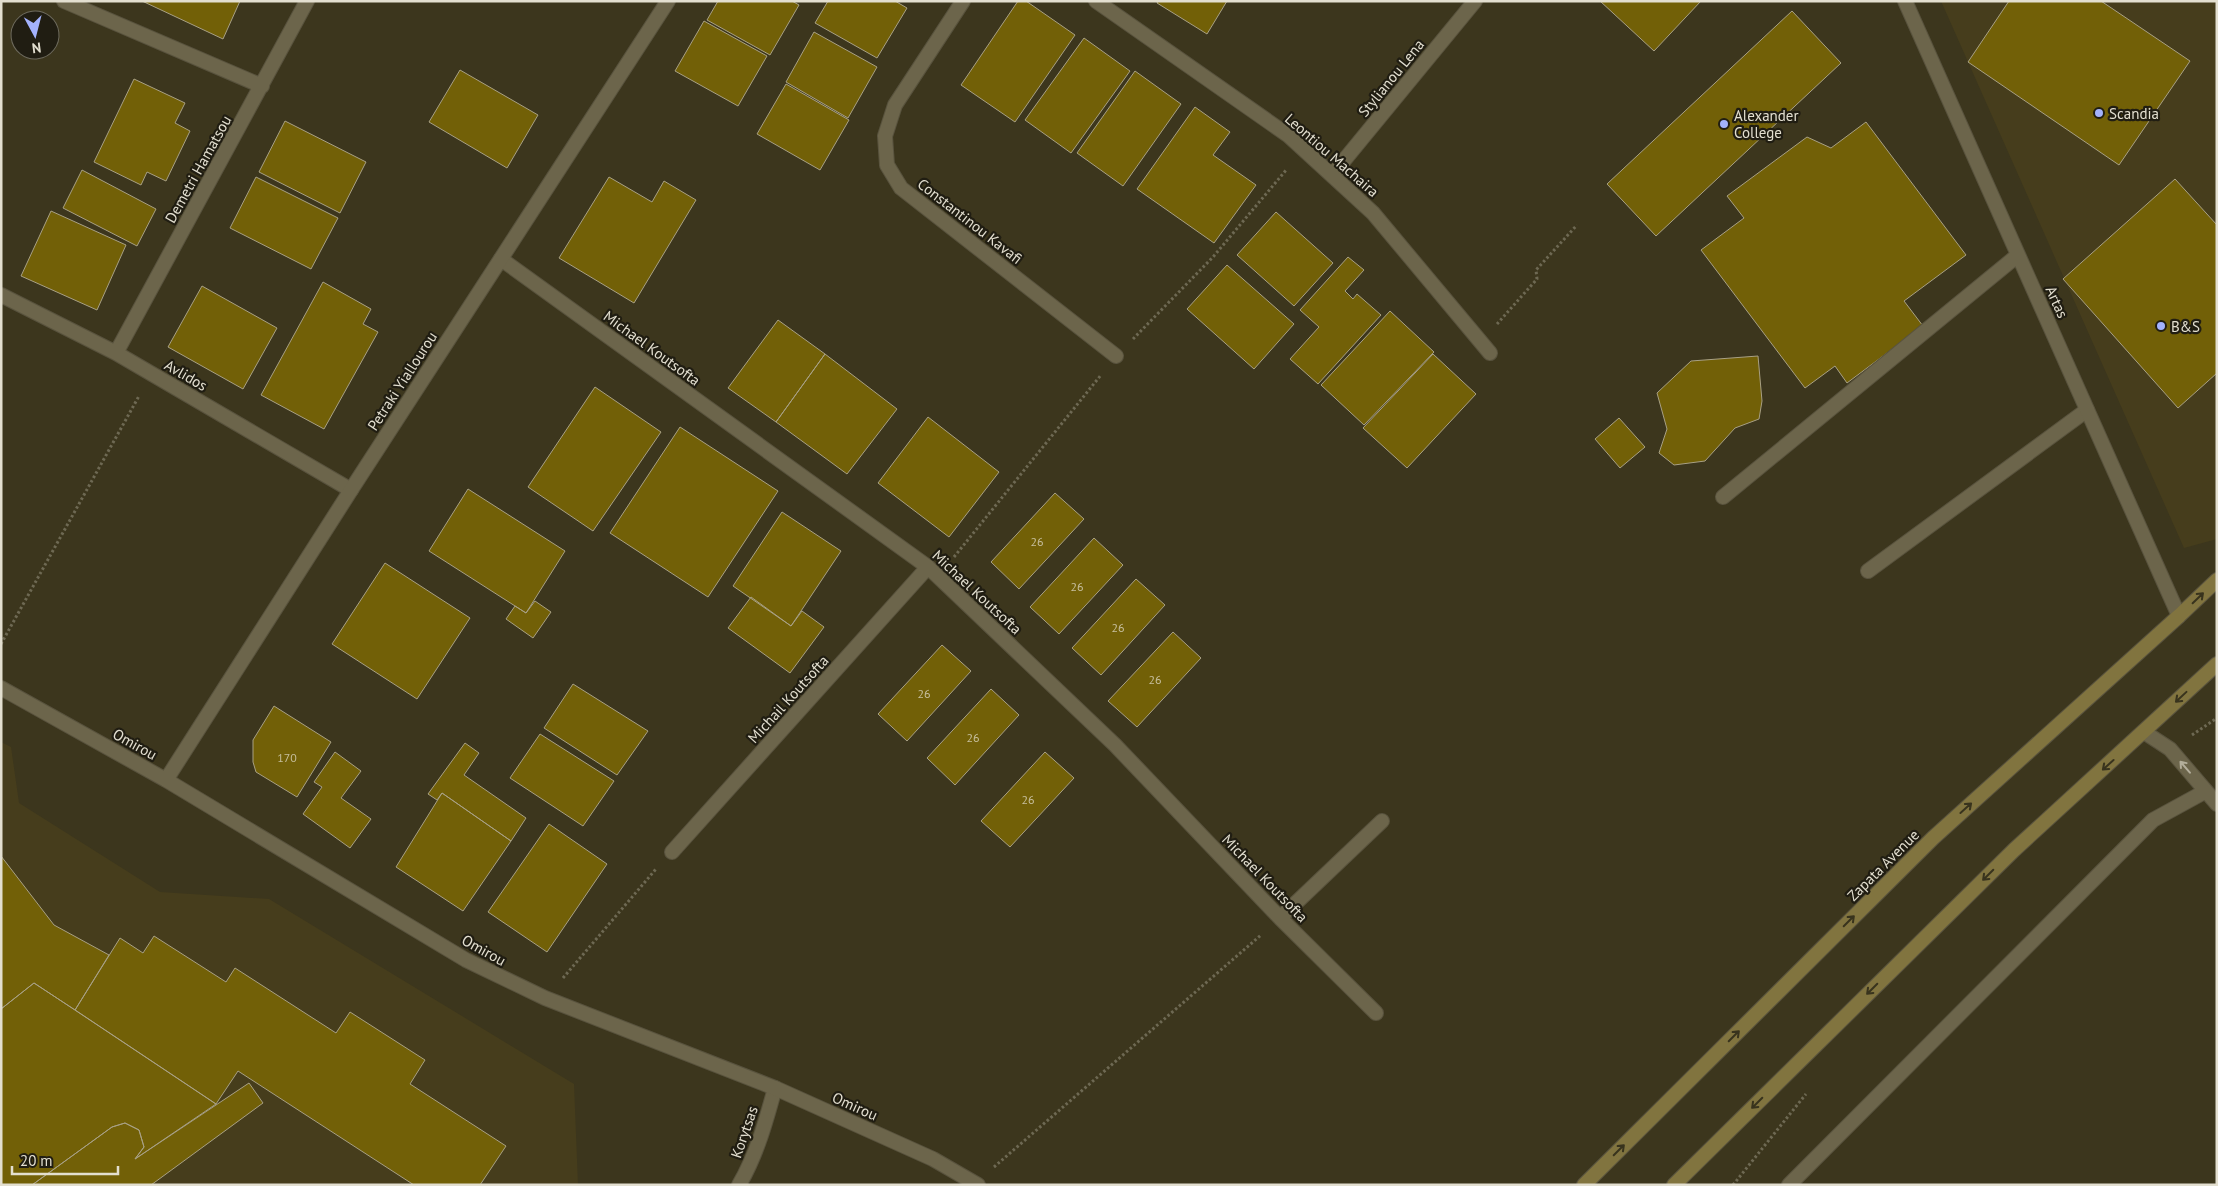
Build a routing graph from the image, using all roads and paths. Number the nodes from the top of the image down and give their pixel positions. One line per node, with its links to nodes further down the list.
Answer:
1 (64, 1): 8 (street)
2 (307, 1): 8 (street, Demetri Hamatsou)
3 (668, 1): 13 (street, Petraki Yiallourou)
4 (963, 1): 17 (street, Constantinou Kavafi)
5 (1096, 1): 9 (street, Leontiou Machaira)
6 (1475, 1): 10 (street, Stylianou Lena)
7 (1905, 1): 12 (street, Artas)
8 (262, 86): 16 (street, Demetri Hamatsou)
9 (1304, 149): 10 (street, Leontiou Machaira); 17 (path)
10 (1332, 175): 15 (street, Leontiou Machaira)
11 (1576, 225): 15 (path)
12 (2018, 255): 19 (street, Artas); 21 (street)
13 (501, 259): 20 (street, Petraki Yiallourou); 22 (street, Michael Koutsofta)
14 (1, 295): 16 (street, Avlidos)
15 (1485, 348)
16 (116, 353): 18 (street, Avlidos)
17 (1116, 356): 24 (path)
18 (151, 373): 20 (street, Avlidos); 27 (path)
19 (2087, 410): 23 (street); 26 (street, Artas)
20 (351, 490): 31 (street, Petraki Yiallourou)
21 (1723, 497)
22 (928, 567): 24 (street, Michael Koutsofta); 35 (street, Michail Koutsofta)
23 (1868, 571)
24 (938, 577): 36 (street, Michael Koutsofta)
25 (2217, 580): 26 (main road, Zapata Avenue, one-way to 25)
26 (2179, 616): 43 (main road, Zapata Avenue, one-way to 26)
27 (1, 644)
28 (2217, 664): 30 (main road, one-way to 30)
29 (1, 688): 31 (street, Omirou)
30 (2144, 732): 32 (street, one-way to 30); 44 (main road, one-way to 44)
31 (166, 780): 37 (street, Omirou)
32 (2206, 791): 33 (street); 46 (street)
33 (2217, 804)
34 (1382, 820): 36 (street)
35 (672, 852): 37 (path)
36 (1280, 918): 38 (street, Michael Koutsofta); 41 (path)
37 (545, 998): 39 (street, Omirou)
38 (1376, 1013)
39 (775, 1088): 41 (street, Omirou); 42 (street, Korytsas)
40 (1813, 1088): 45 (path)
41 (976, 1184)
42 (739, 1185)
43 (1584, 1185)
44 (1674, 1185)
45 (1733, 1185)
46 (1789, 1185)

